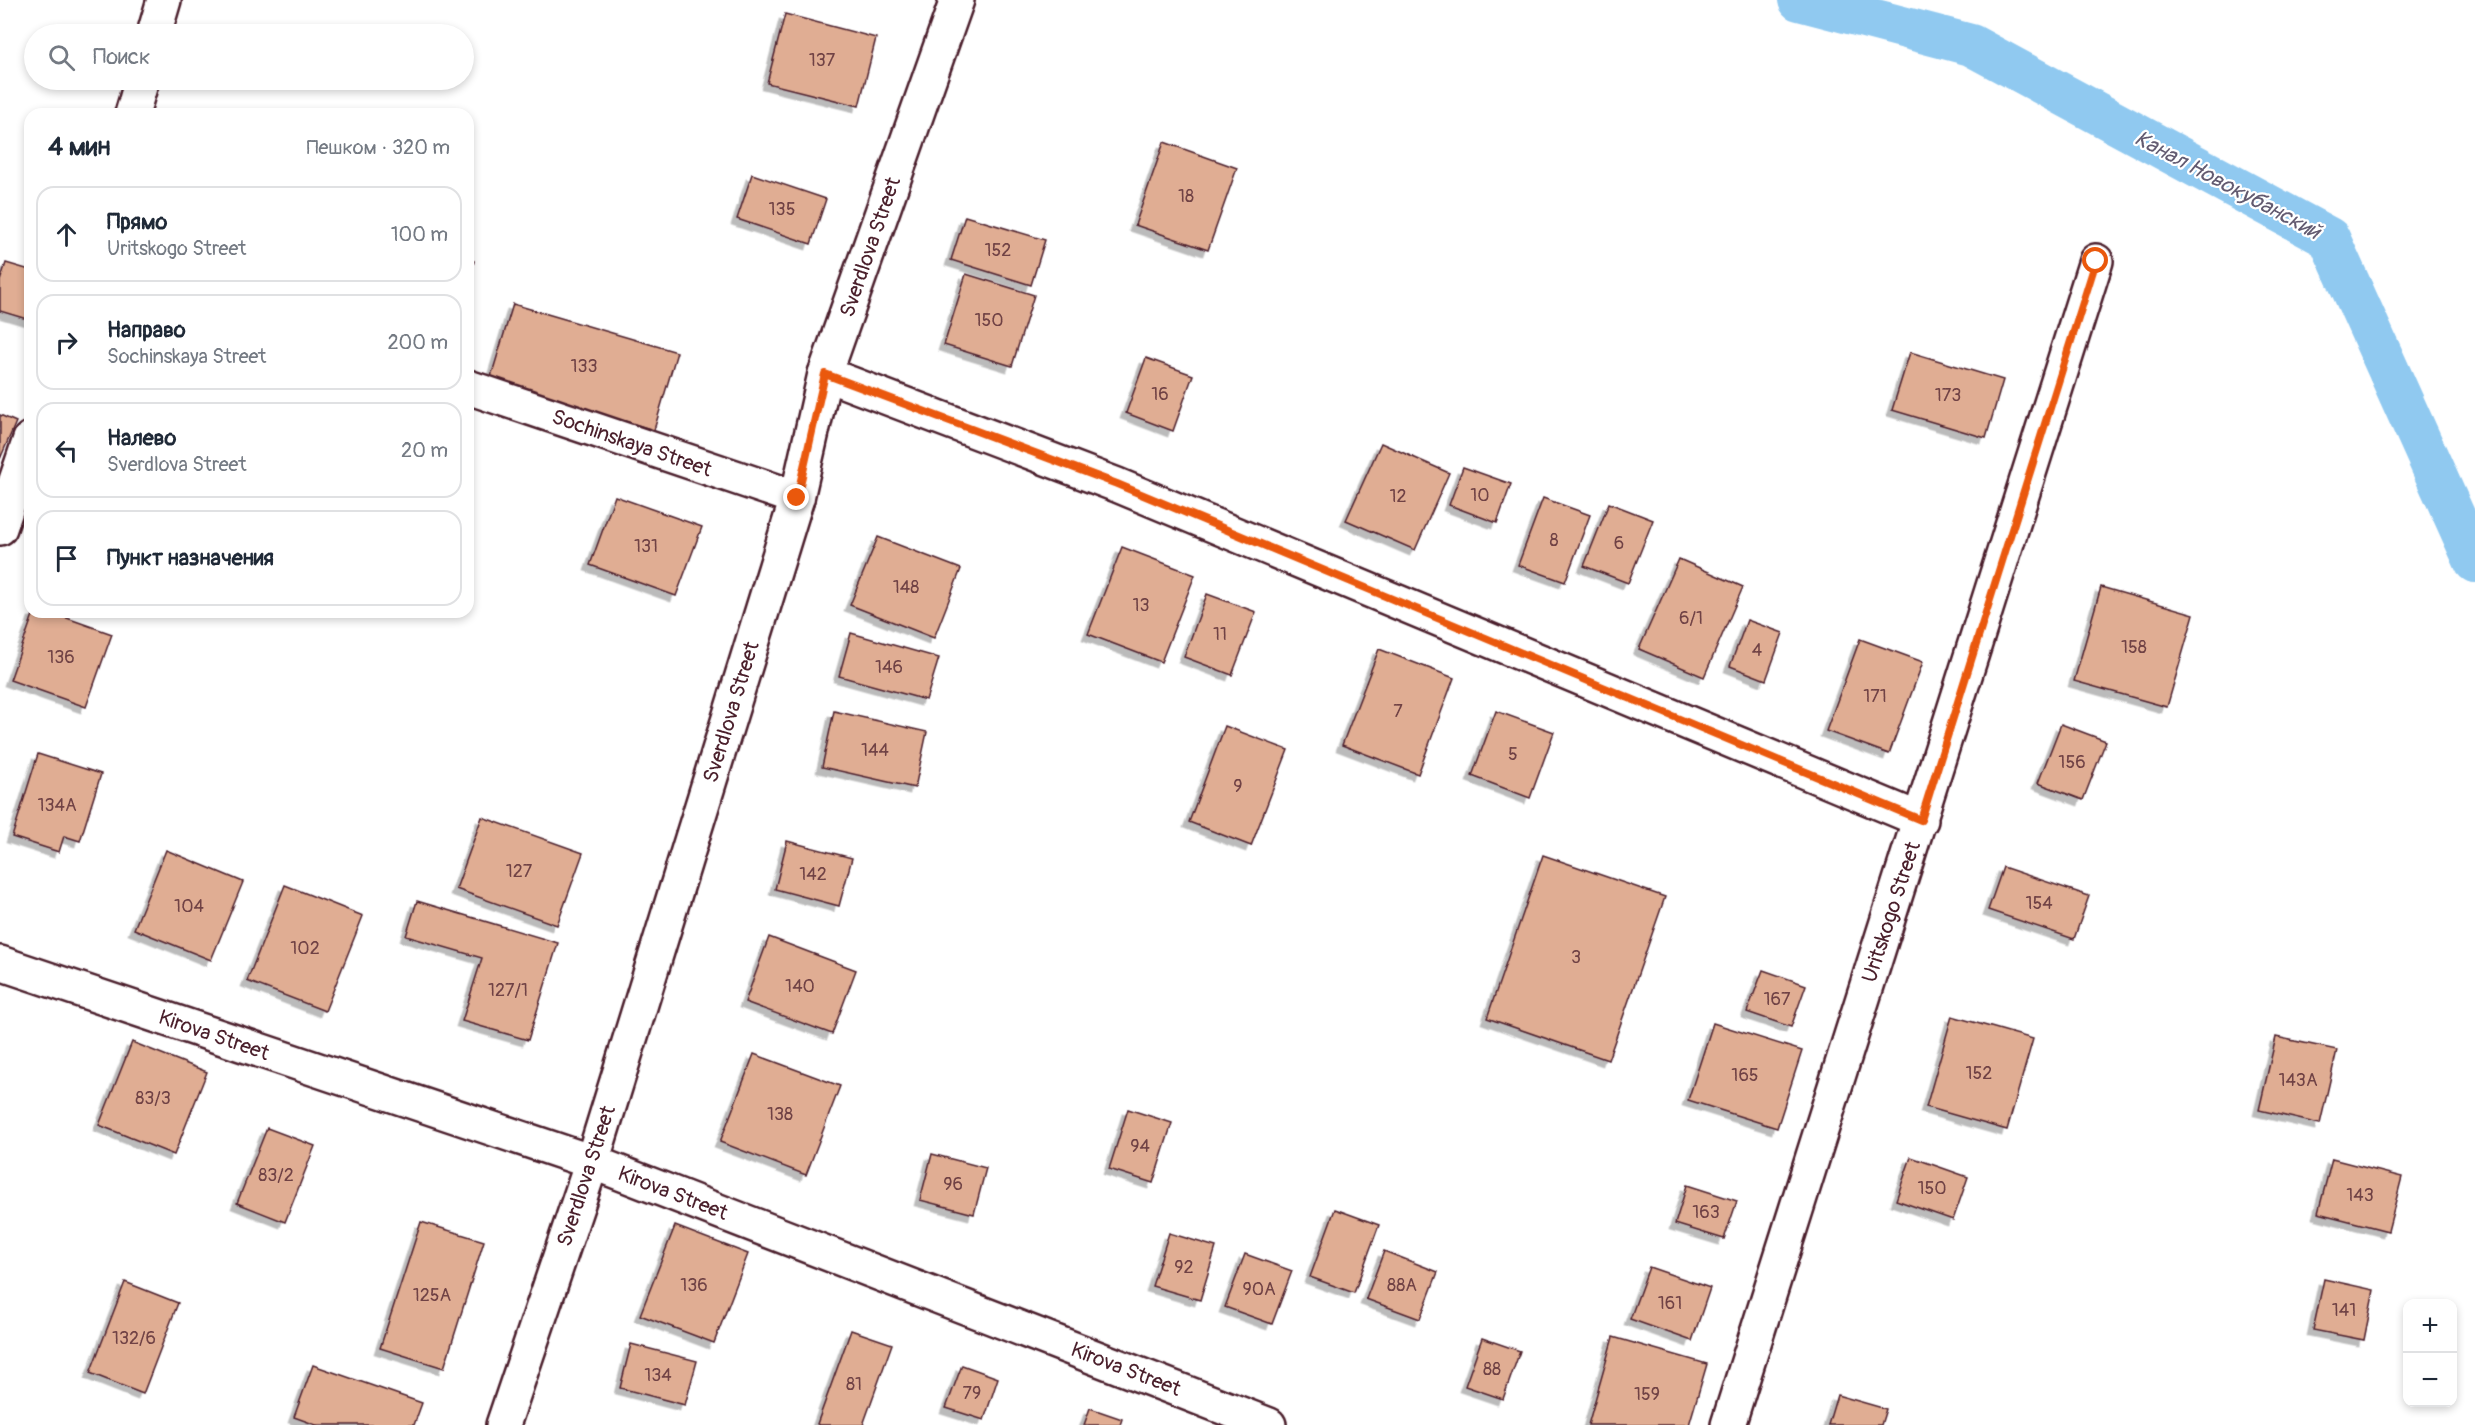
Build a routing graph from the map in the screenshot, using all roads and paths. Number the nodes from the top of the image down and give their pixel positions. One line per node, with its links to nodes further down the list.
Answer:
1 (164, 0): 3 (street)
2 (957, 0): 7 (street, Sverdlova Street)
3 (157, 24)
4 (139, 90): 5 (street)
5 (134, 108)
6 (2096, 261): 12 (street, Uritskogo Street)
7 (825, 374): 10 (street, Sverdlova Street); 12 (street)
8 (474, 389): 10 (street, Sochinskaya Street)
9 (24, 457): 11 (street)
10 (797, 498): 14 (street, Sverdlova Street)
11 (0, 528)
12 (1921, 820): 17 (street, Uritskogo Street)
13 (0, 963): 14 (street, Kirova Street)
14 (592, 1162): 15 (street, Sverdlova Street); 16 (street, Kirova Street)
15 (503, 1425)
16 (1269, 1425)
17 (1728, 1425)

